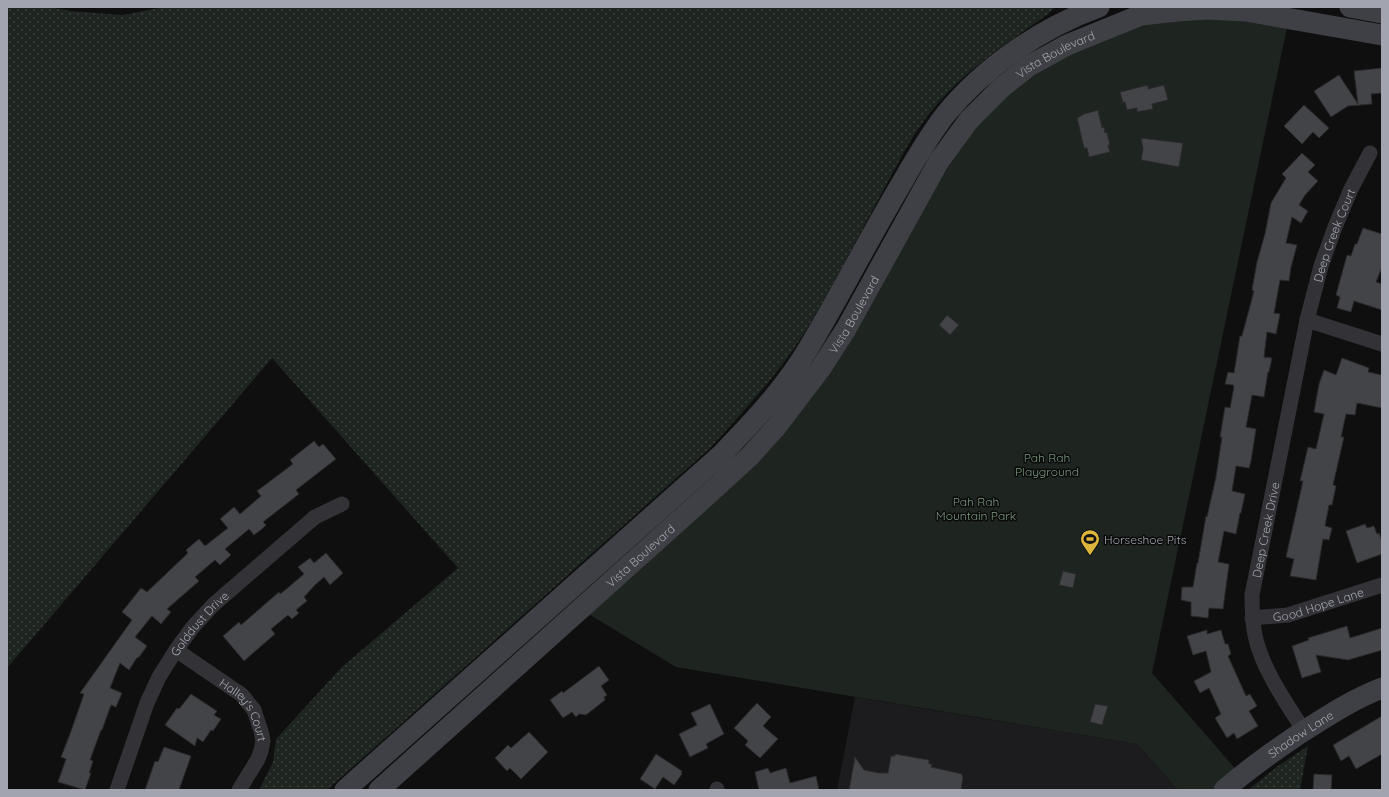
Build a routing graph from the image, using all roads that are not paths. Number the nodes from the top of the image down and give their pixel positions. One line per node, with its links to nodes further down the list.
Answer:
1 (1068, 7): 6 (main road)
2 (1099, 7): 6 (main road, Vista Boulevard)
3 (1350, 7): 5 (main road)
4 (1138, 10): 7 (main road, Vista Boulevard); 20 (main road, Vista Boulevard)
5 (1382, 13)
6 (1049, 30): 19 (main road, Vista Boulevard)
7 (1382, 36)
8 (1370, 153): 9 (street, Deep Creek Court)
9 (1307, 320): 10 (street); 13 (street, Deep Creek Drive)
10 (1382, 344)
11 (342, 504): 14 (street, Golddust Drive)
12 (1382, 585): 13 (street, Good Hope Lane)
13 (1252, 618): 16 (street, Deep Creek Drive)
14 (176, 650): 17 (street, Golddust Drive); 18 (street, Halley's Court)
15 (1382, 688): 16 (main road, Shadow Lane)
16 (1304, 731): 21 (main road, Shadow Lane)
17 (117, 790)
18 (239, 790)
19 (345, 790)
20 (379, 790)
21 (1224, 790)

